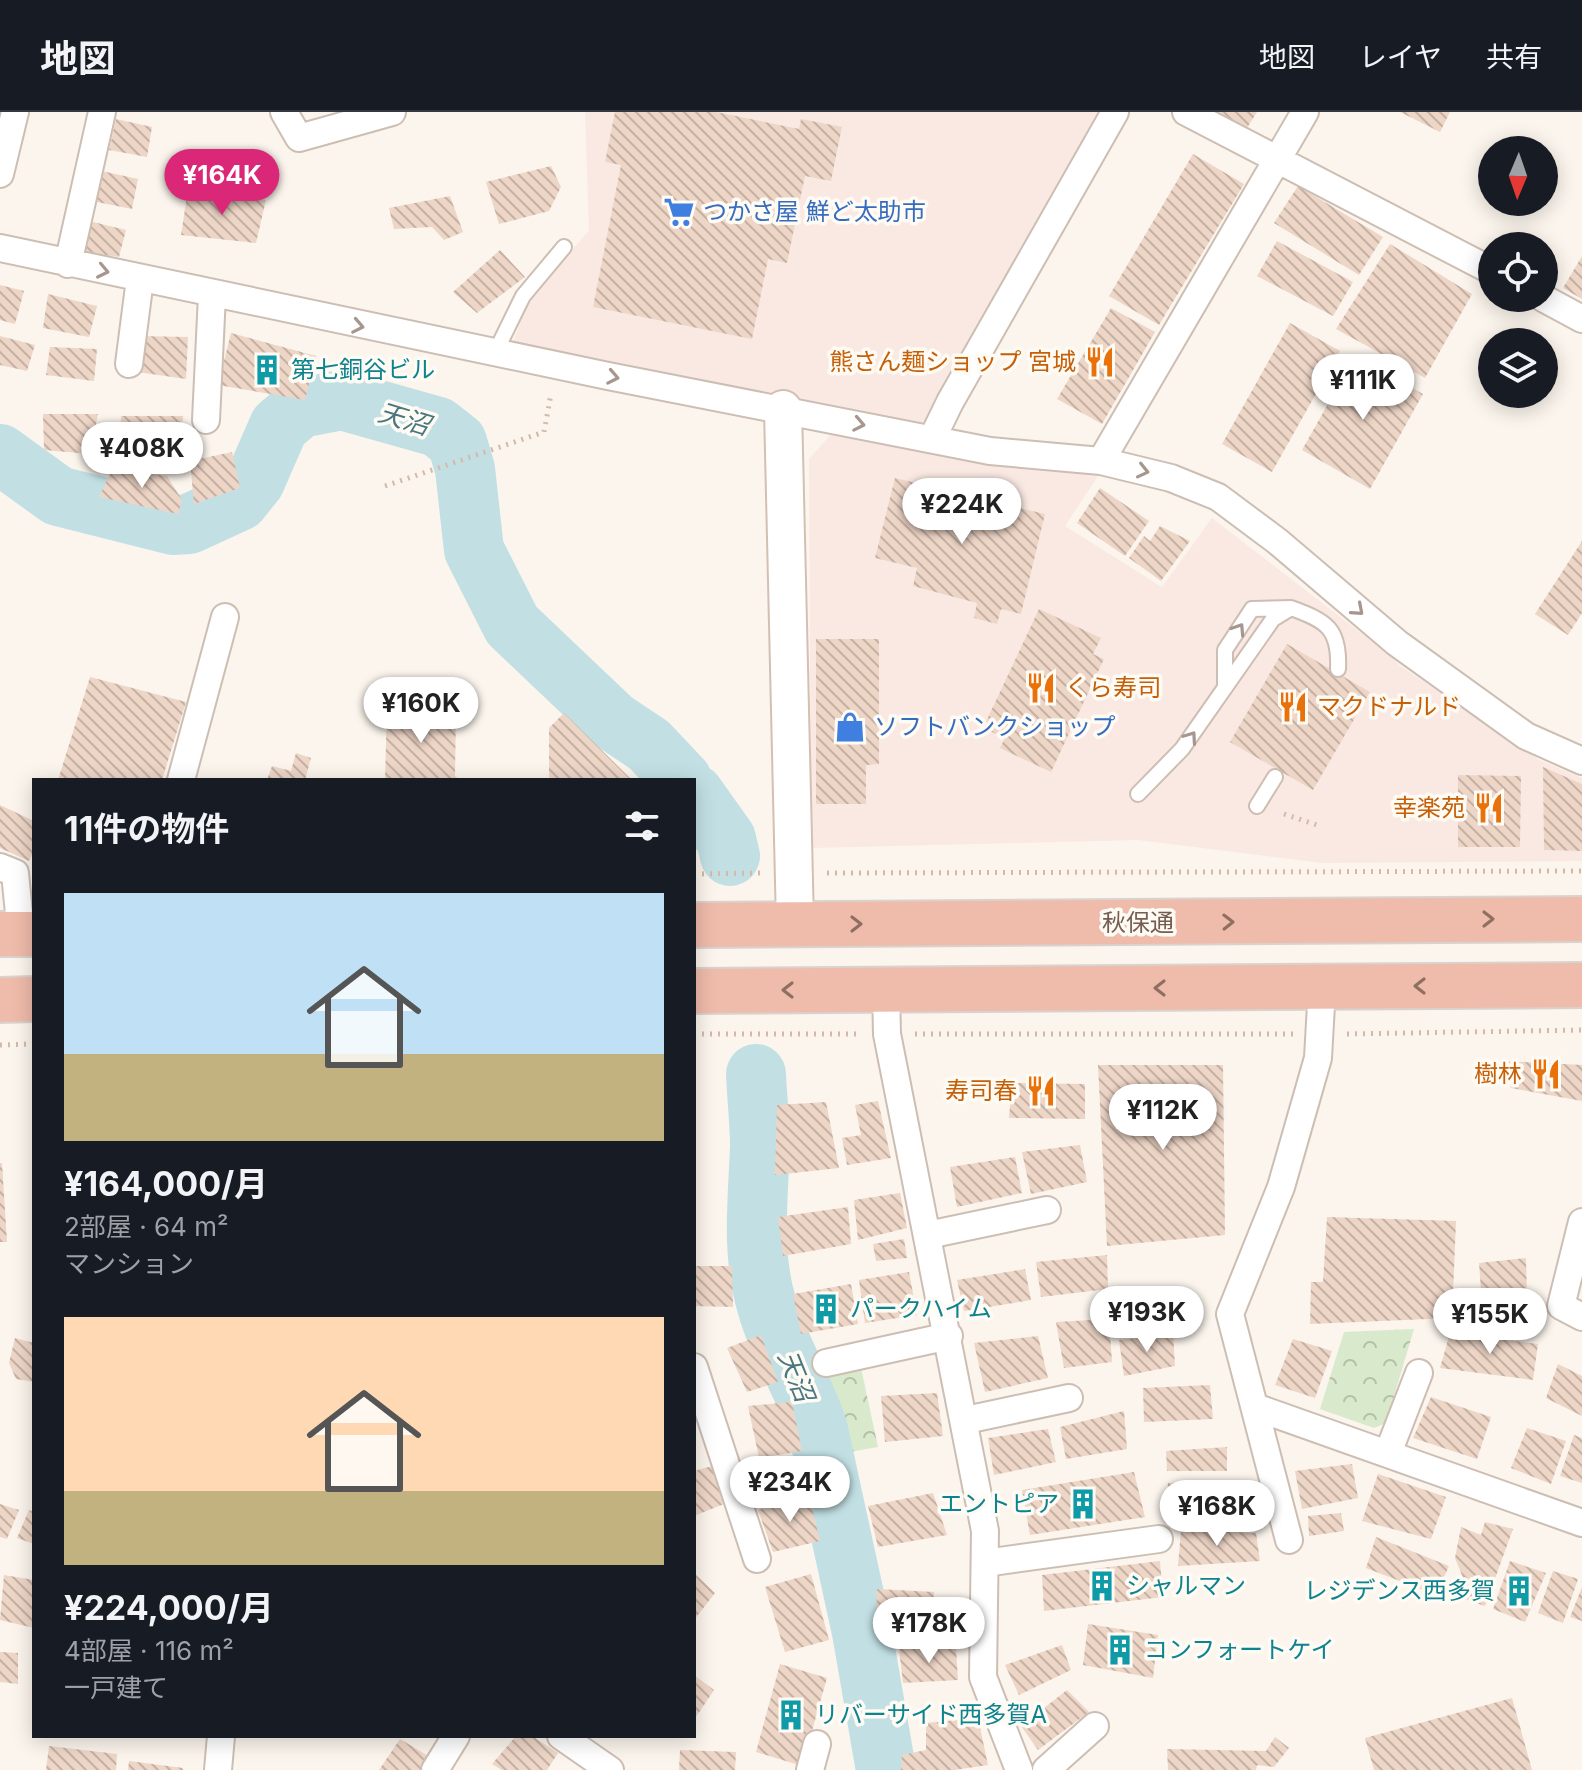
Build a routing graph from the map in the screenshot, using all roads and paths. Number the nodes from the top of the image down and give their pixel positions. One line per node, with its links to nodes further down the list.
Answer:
1 (15, 112): 9 (street)
2 (102, 112): 12 (street)
3 (284, 112): 4 (street)
4 (392, 112)
5 (1115, 112): 23 (street)
6 (1186, 112): 8 (street)
7 (1305, 112): 8 (street)
8 (1279, 159): 13 (street); 24 (street)
9 (0, 174)
10 (564, 247): 18 (lane)
11 (0, 248): 12 (street)
12 (68, 264): 14 (street, one-way to 14)
13 (1478, 264)
14 (140, 279): 15 (street); 19 (street)
15 (212, 295): 18 (street, one-way to 18); 22 (street)
16 (1558, 306): 17 (street)
17 (1582, 319)
18 (495, 353): 20 (street)
19 (129, 364)
20 (556, 365): 21 (street, one-way to 21); 25 (path)
21 (783, 409): 23 (street, one-way to 23); 39 (street)
22 (206, 420)
23 (932, 439): 24 (street)
24 (1101, 461): 30 (street, one-way to 30)
25 (385, 486)
26 (1291, 608): 28 (lane); 29 (lane); 29 (lane, one-way to 26)
27 (225, 617): 32 (street)
28 (1338, 669)
29 (1225, 688): 33 (lane, one-way to 29)
30 (1582, 761)
31 (1275, 777): 34 (lane)
32 (182, 778)
33 (1138, 794)
34 (1257, 806)
35 (1284, 814): 36 (path)
36 (1320, 826)
37 (0, 867): 44 (street)
38 (1582, 871): 39 (path)
39 (793, 873): 40 (path); 42 (street)
40 (696, 874)
41 (1582, 919): 42 (highway, 秋保通, one-way to 41)
42 (795, 924): 43 (highway, 秋保通)
43 (696, 925)
44 (18, 934)
45 (1582, 985): 46 (highway, one-way to 46)
46 (1322, 987): 47 (highway, one-way to 47); 54 (street)
47 (886, 990): 48 (highway, one-way to 48); 53 (street)
48 (696, 991)
49 (32, 999): 50 (highway)
50 (0, 1000)
51 (1582, 1030): 54 (path)
52 (696, 1034): 53 (path)
53 (887, 1034): 54 (path); 59 (street)
54 (1319, 1034): 66 (street)
55 (32, 1044): 56 (path)
56 (0, 1045)
57 (1047, 1210): 59 (street)
58 (1582, 1222): 60 (street)
59 (928, 1235): 61 (street)
60 (1582, 1317)
61 (949, 1336): 62 (street); 67 (street)
62 (826, 1363)
63 (696, 1373): 72 (street)
64 (1419, 1373): 68 (street)
65 (1069, 1398): 67 (street)
66 (1255, 1407): 68 (street); 71 (street)
67 (966, 1420): 73 (street)
68 (1388, 1453): 69 (street)
69 (1582, 1523)
70 (1159, 1539): 73 (street)
71 (1289, 1540)
72 (757, 1559)
73 (985, 1563): 83 (street)
74 (1095, 1726): 84 (street)
75 (221, 1738): 79 (street)
76 (455, 1738): 80 (street)
77 (564, 1738): 81 (street)
78 (817, 1744): 82 (street)
79 (218, 1770)
80 (435, 1770)
81 (610, 1770)
82 (810, 1770)
83 (1019, 1770)
84 (1046, 1770)

